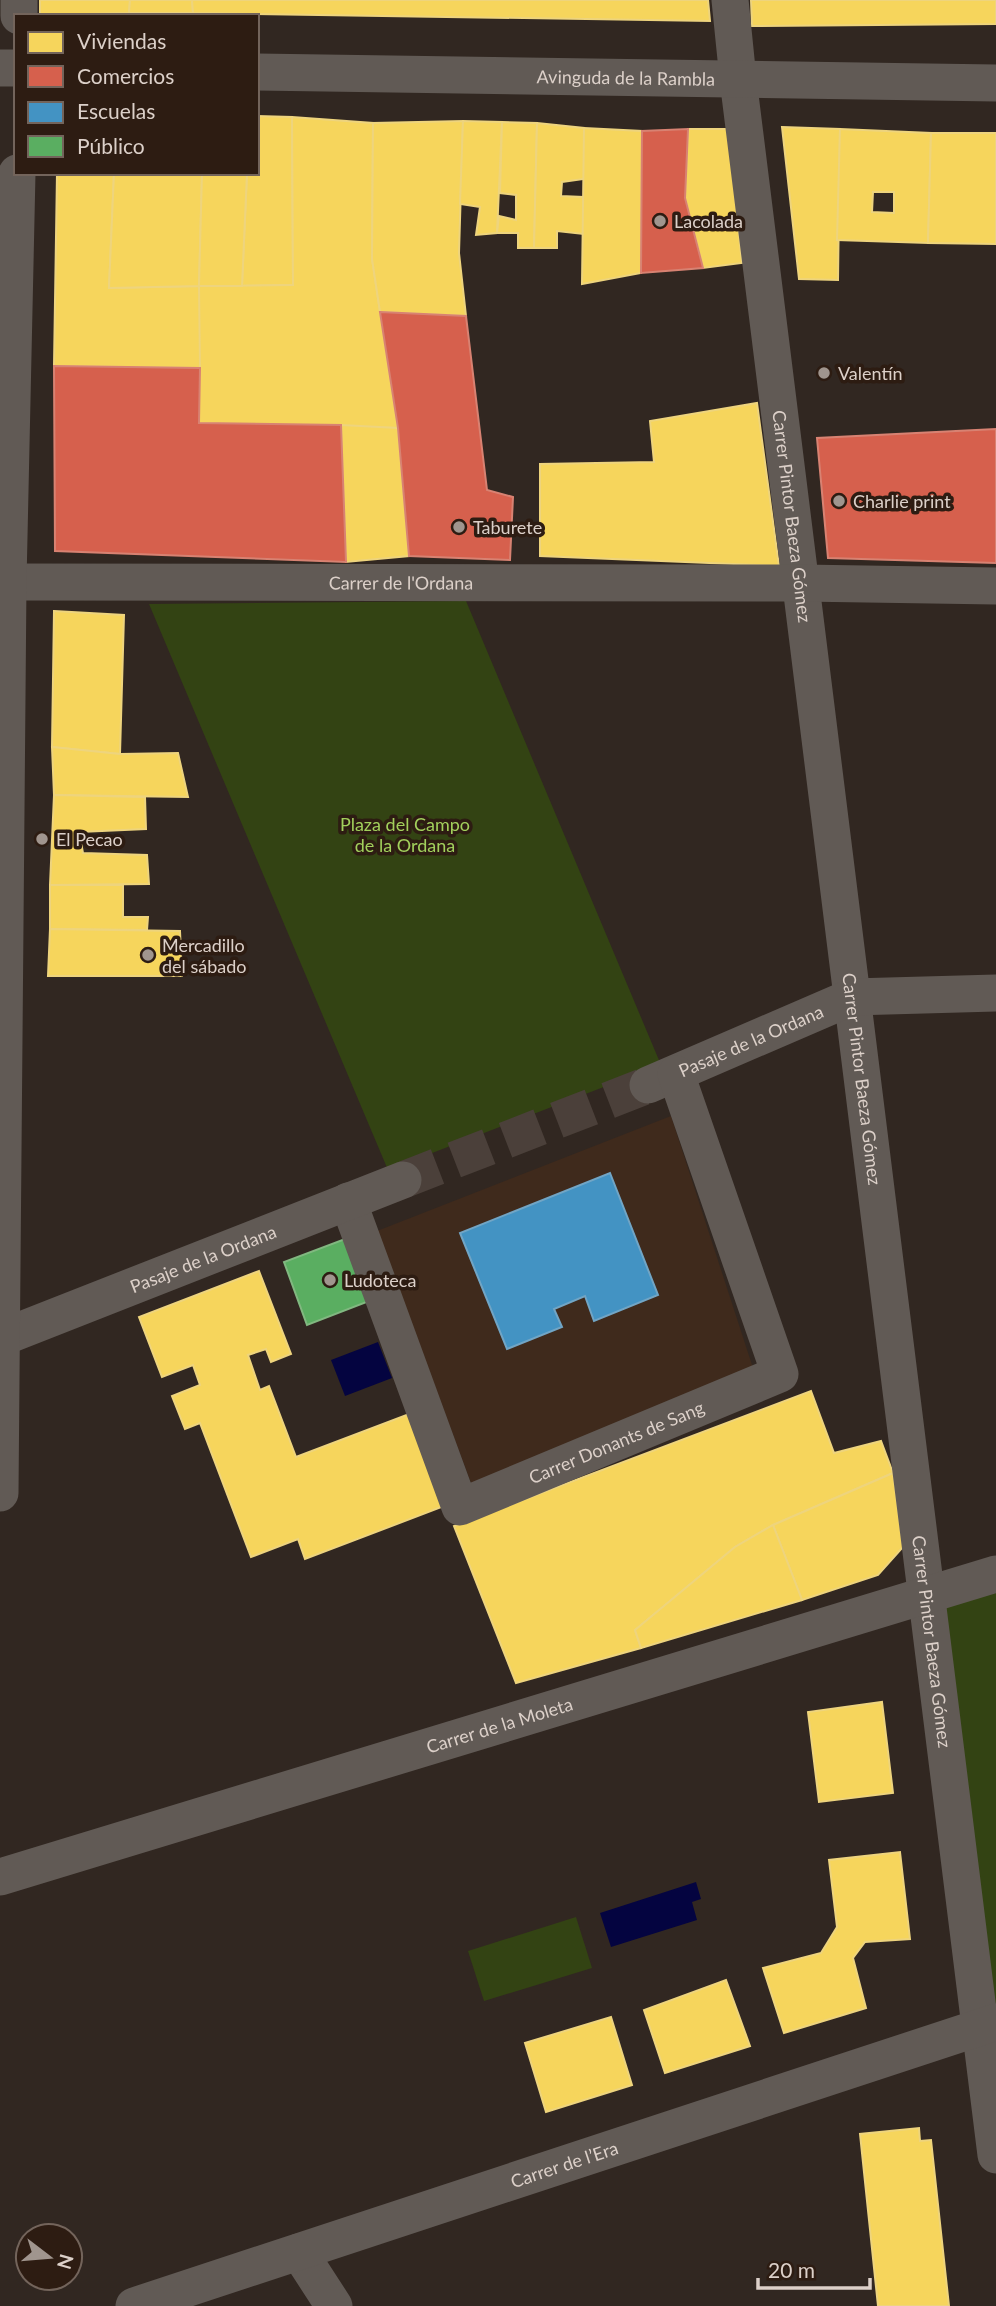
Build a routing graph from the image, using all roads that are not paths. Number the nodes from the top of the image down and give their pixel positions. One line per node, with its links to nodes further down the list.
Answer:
1 (730, 0): 3 (street, Carrer Pintor Baeza Gómez)
2 (259, 72): 3 (street, Avinguda de la Rambla)
3 (738, 79): 4 (street, Avinguda de la Rambla); 7 (street, Carrer Pintor Baeza Gómez)
4 (996, 83)
5 (17, 175): 6 (street)
6 (4, 582): 7 (street, Carrer de l'Ordana); 9 (street)
7 (801, 583): 8 (street, Carrer de l'Ordana); 11 (street, Carrer Pintor Baeza Gómez)
8 (996, 586)
9 (3, 893): 13 (street)
10 (996, 993): 11 (street)
11 (852, 997): 12 (street, Pasaje de la Ordana); 19 (street, Carrer Pintor Baeza Gómez)
12 (662, 1079): 15 (street, Carrer Donants de Sang)
13 (1, 1139): 16 (street)
14 (403, 1180): 15 (street, Pasaje de la Ordana)
15 (348, 1201): 16 (street, Pasaje de la Ordana)
16 (1, 1338): 17 (street)
17 (0, 1493)
18 (996, 1574): 19 (street, Carrer de la Moleta)
19 (926, 1594): 20 (street, Carrer de la Moleta); 21 (street, Carrer Pintor Baeza Gómez)
20 (0, 1877)
21 (988, 2025): 22 (street, Carrer Pintor Baeza Gómez); 23 (street, Carrer de l’Era)
22 (996, 2155)
23 (299, 2252): 24 (street, Carrer de l’Era); 25 (street)
24 (134, 2306)
25 (334, 2306)

